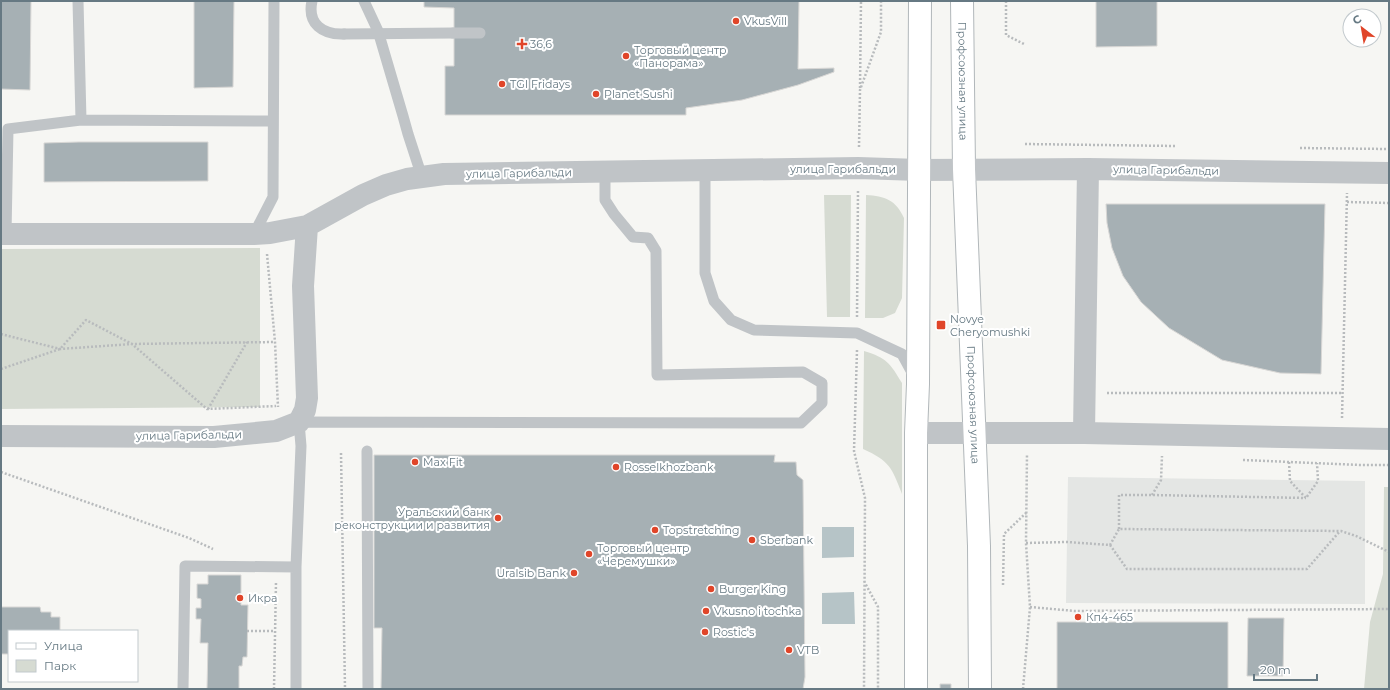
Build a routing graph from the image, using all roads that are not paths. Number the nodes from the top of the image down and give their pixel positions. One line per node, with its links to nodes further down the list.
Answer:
1 (78, 1): 8 (lane)
2 (274, 1): 9 (lane)
3 (312, 1): 7 (lane, bridge)
4 (364, 1): 17 (lane)
5 (920, 1): 14 (main road)
6 (962, 1): 11 (main road, Профсоюзная улица)
7 (480, 33)
8 (81, 120): 9 (lane); 10 (lane)
9 (273, 121): 20 (lane)
10 (4, 129): 19 (lane)
11 (964, 169): 12 (street, улица Гарибальди); 14 (street, улица Гарибальди); 25 (main road, Профсоюзная улица)
12 (1088, 169): 16 (street, улица Гарибальди); 24 (street)
13 (704, 170): 14 (street, улица Гарибальди); 15 (street, улица Гарибальди); 21 (lane)
14 (919, 170): 21 (main road)
15 (605, 171): 17 (street, улица Гарибальди); 22 (lane)
16 (1389, 173)
17 (422, 177): 18 (street, улица Гарибальди)
18 (307, 226): 20 (street, улица Гарибальди); 22 (street)
19 (3, 234): 20 (street, улица Гарибальди)
20 (262, 234)
21 (918, 384): 23 (main road)
22 (299, 422): 26 (street, улица Гарибальди); 29 (lane)
23 (916, 433): 25 (street); 33 (main road)
24 (1084, 433): 25 (street); 27 (street)
25 (975, 434): 34 (main road, Профсоюзная улица)
26 (1, 436)
27 (1389, 439)
28 (367, 451): 32 (lane)
29 (296, 567): 30 (lane); 31 (lane)
30 (183, 689)
31 (296, 689)
32 (368, 689)
33 (916, 689)
34 (980, 689)

